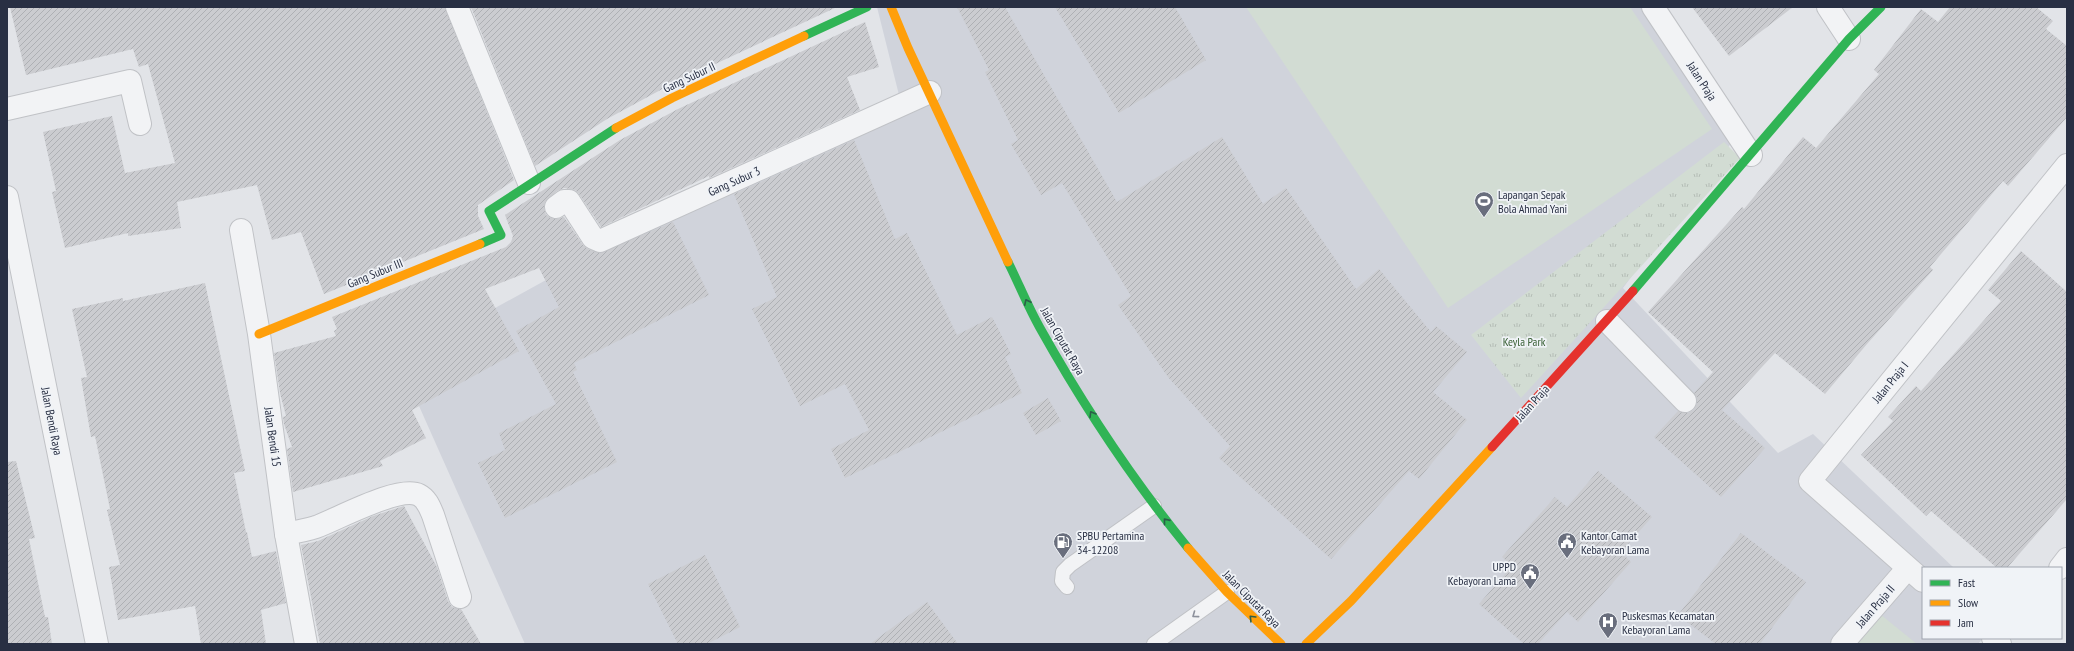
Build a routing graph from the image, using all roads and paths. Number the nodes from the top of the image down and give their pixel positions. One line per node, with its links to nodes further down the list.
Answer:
1 (457, 7): 13 (street)
2 (867, 7): 13 (street, Gang Subur II)
3 (891, 7): 8 (street, Jalan Ciputat Raya)
4 (1653, 7): 11 (street, Jalan Praja)
5 (1828, 7): 7 (street)
6 (1881, 7): 7 (street, Jalan Praja)
7 (1849, 39): 11 (street, Jalan Praja)
8 (930, 92): 15 (street, Gang Subur 3); 21 (street, Jalan Ciputat Raya, one-way to 8)
9 (7, 109): 10 (street)
10 (140, 124)
11 (1751, 155): 18 (street, Jalan Praja)
12 (2067, 165): 25 (street, Jalan Praja I)
13 (529, 183): 17 (street, Gang Subur II)
14 (7, 197): 29 (street, Jalan Bendi Raya)
15 (556, 206)
16 (241, 230): 19 (street, Jalan Bendi 15)
17 (501, 235): 19 (street, Gang Subur III)
18 (1607, 321): 20 (street); 33 (street, Jalan Praja)
19 (259, 334): 22 (street, Jalan Bendi 15)
20 (1685, 401)
21 (1154, 506): 26 (lane); 27 (street, Jalan Ciputat Raya, one-way to 21)
22 (286, 534): 28 (street); 30 (street, Jalan Bendi 15)
23 (2067, 559): 24 (street)
24 (2061, 567)
25 (1915, 575): 34 (street, Jalan Praja II)
26 (1067, 587)
27 (1227, 592): 31 (lane, one-way to 31); 32 (street, Jalan Ciputat Raya, one-way to 27)
28 (460, 597)
29 (97, 644)
30 (306, 644)
31 (1154, 644)
32 (1281, 644)
33 (1306, 644)
34 (1842, 644)

